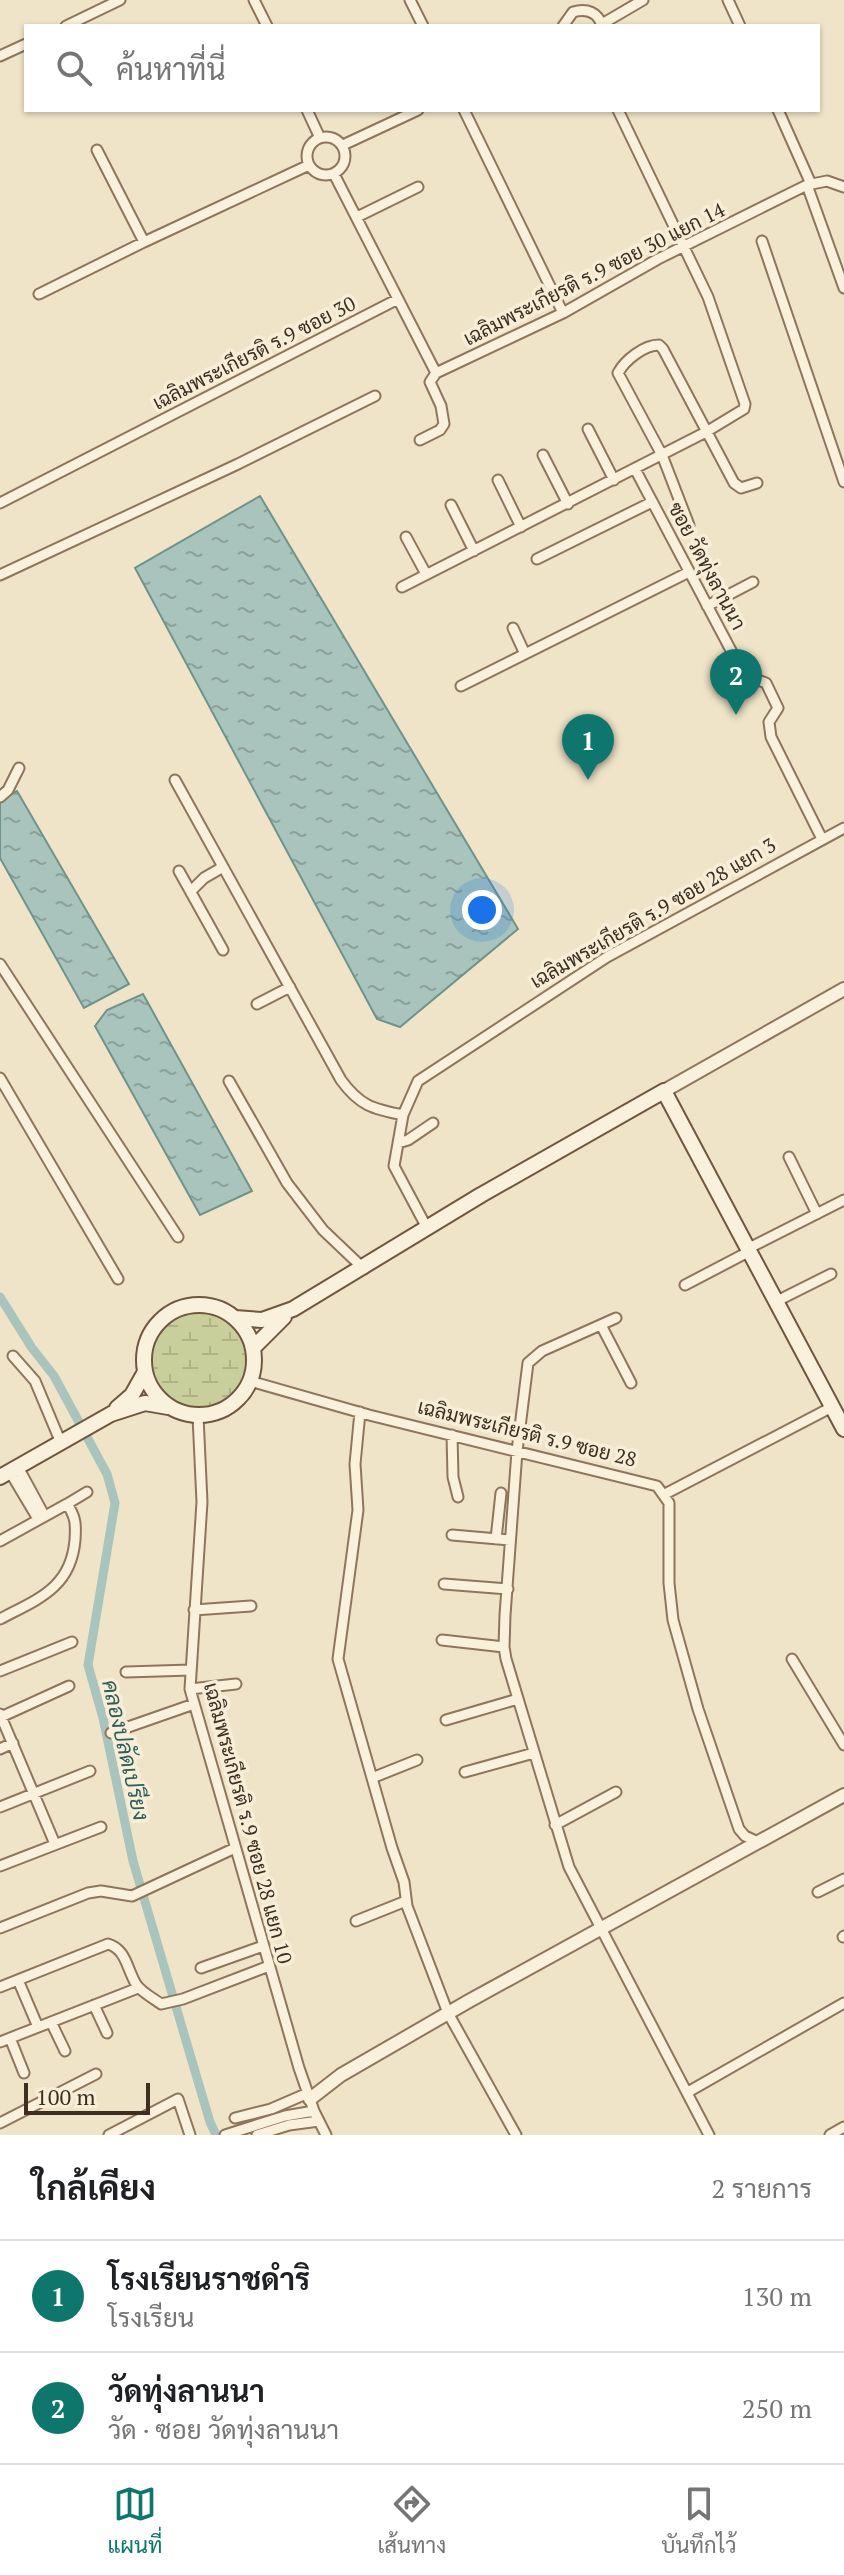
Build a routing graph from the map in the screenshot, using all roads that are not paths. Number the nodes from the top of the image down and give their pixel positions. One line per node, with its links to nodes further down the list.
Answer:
1 (120, 0): 8 (street)
2 (254, 0): 9 (street)
3 (410, 0): 10 (street)
4 (568, 0): 7 (street)
5 (643, 0): 13 (street)
6 (728, 0): 14 (street)
7 (573, 12): 11 (street); 12 (street)
8 (70, 24)
9 (266, 24)
10 (422, 24)
11 (564, 24)
12 (601, 24)
13 (604, 24)
14 (739, 24)
15 (24, 45): 16 (street)
16 (0, 56)
17 (308, 112): 22 (street)
18 (414, 112): 23 (street)
19 (465, 112): 37 (street)
20 (619, 112): 33 (street)
21 (779, 112): 27 (street)
22 (320, 138): 23 (street); 25 (street)
23 (343, 145): 26 (street)
24 (97, 150): 32 (street)
25 (309, 165): 26 (street); 32 (street)
26 (334, 174): 30 (street)
27 (809, 185): 29 (street); 33 (street, เฉลิมพระเกียรติ ร.9 ซอย 30 แยก 14); 34 (street)
28 (418, 187): 30 (street)
29 (844, 187)
30 (357, 217): 36 (street)
31 (762, 241): 48 (street)
32 (144, 242): 35 (street)
33 (684, 246): 37 (street, เฉลิมพระเกียรติ ร.9 ซอย 30 แยก 14); 41 (street)
34 (844, 288)
35 (39, 294)
36 (398, 299): 38 (street); 51 (street, เฉลิมพระเกียรติ ร.9 ซอย 30)
37 (563, 313): 38 (street, เฉลิมพระเกียรติ ร.9 ซอย 30 แยก 14)
38 (436, 373): 42 (street)
39 (375, 396): 61 (street)
40 (588, 429): 47 (street)
41 (706, 432): 44 (street); 44 (street); 49 (street)
42 (420, 440)
43 (543, 455): 52 (street)
44 (662, 455): 45 (street); 54 (street)
45 (635, 469): 47 (street); 50 (street, ซอย วัดทุ่งลานนา)
46 (498, 480): 55 (street)
47 (614, 480): 52 (street)
48 (844, 482)
49 (757, 483)
50 (652, 502): 58 (street); 59 (street, ซอย วัดทุ่งลานนา)
51 (0, 503)
52 (568, 504): 55 (street)
53 (451, 505): 57 (street)
54 (689, 525)
55 (521, 527): 57 (street)
56 (406, 537): 60 (street)
57 (474, 551): 60 (street)
58 (537, 559)
59 (689, 572): 64 (street, ซอย วัดทุ่งลานนา); 66 (street)
60 (426, 574): 63 (street)
61 (0, 575)
62 (753, 582): 64 (street)
63 (402, 587)
64 (707, 606): 72 (street, ซอย วัดทุ่งลานนา)
65 (513, 628): 66 (street)
66 (525, 654): 67 (street)
67 (461, 686)
68 (19, 768): 70 (street)
69 (175, 780): 73 (street)
70 (0, 797)
71 (844, 828): 72 (street, เฉลิมพระเกียรติ ร.9 ซอย 28 แยก 3)
72 (822, 839): 84 (street, เฉลิมพระเกียรติ ร.9 ซอย 28 แยก 3)
73 (223, 867): 75 (street); 78 (street)
74 (179, 871): 75 (street)
75 (191, 891): 76 (street)
76 (223, 950)
77 (0, 964): 91 (street)
78 (290, 987): 80 (street); 84 (street)
79 (844, 989): 83 (street)
80 (257, 1004)
81 (0, 1078): 95 (street)
82 (229, 1081): 93 (street)
83 (664, 1091): 90 (main road); 92 (main road)
84 (403, 1115): 86 (street, เฉลิมพระเกียรติ ร.9 ซอย 28 แยก 3)
85 (433, 1123): 86 (street)
86 (398, 1143): 90 (street, เฉลิมพระเกียรติ ร.9 ซอย 28 แยก 3)
87 (789, 1157): 89 (street)
88 (844, 1200): 89 (street)
89 (817, 1214): 92 (street)
90 (427, 1228): 93 (main road)
91 (178, 1237)
92 (750, 1250): 96 (street); 97 (main road)
93 (364, 1269): 98 (main road)
94 (831, 1274): 97 (street)
95 (118, 1279)
96 (685, 1285)
97 (777, 1301): 107 (main road)
98 (293, 1309): 99 (main road); 102 (main road)
99 (235, 1318): 102 (main road); 104 (main road)
100 (616, 1318): 101 (street)
101 (601, 1325): 106 (street); 115 (street)
102 (253, 1348): 105 (main road)
103 (13, 1356): 114 (street)
104 (145, 1372): 108 (main road); 110 (main road)
105 (250, 1381): 109 (street, เฉลิมพระเกียรติ ร.9 ซอย 28); 111 (main road)
106 (631, 1383)
107 (835, 1403): 112 (main road); 119 (street)
108 (170, 1408): 110 (main road); 111 (main road)
109 (360, 1412): 113 (street, เฉลิมพระเกียรติ ร.9 ซอย 28); 154 (street)
110 (111, 1414): 114 (main road)
111 (198, 1416): 130 (street, เฉลิมพระเกียรติ ร.9 ซอย 28 แยก 10)
112 (844, 1429)
113 (452, 1435): 115 (street, เฉลิมพระเกียรติ ร.9 ซอย 28); 120 (street)
114 (66, 1440): 116 (main road)
115 (517, 1451): 119 (street, เฉลิมพระเกียรติ ร.9 ซอย 28); 125 (street)
116 (9, 1472): 122 (street)
117 (87, 1492): 121 (street)
118 (501, 1493): 124 (street)
119 (665, 1494): 161 (street)
120 (458, 1497)
121 (67, 1504): 122 (street); 131 (street)
122 (41, 1517): 126 (street)
123 (452, 1535): 124 (street)
124 (496, 1539): 125 (street)
125 (510, 1540): 128 (street)
126 (0, 1541)
127 (444, 1584): 128 (street)
128 (508, 1589): 134 (street)
129 (251, 1606): 130 (street)
130 (194, 1610): 136 (street, เฉลิมพระเกียรติ ร.9 ซอย 28 แยก 10)
131 (0, 1619)
132 (442, 1640): 134 (street)
133 (72, 1642): 137 (street)
134 (504, 1647): 142 (street)
135 (792, 1659): 148 (street)
136 (191, 1670): 138 (street); 141 (street, เฉลิมพระเกียรติ ร.9 ซอย 28 แยก 10)
137 (0, 1671)
138 (126, 1672)
139 (236, 1684): 141 (street)
140 (69, 1686): 144 (street)
141 (190, 1689): 143 (street, เฉลิมพระเกียรติ ร.9 ซอย 28 แยก 10)
142 (518, 1699): 145 (street); 150 (street)
143 (194, 1704): 146 (street); 163 (street, เฉลิมพระเกียรติ ร.9 ซอย 28 แยก 10)
144 (1, 1715): 147 (street)
145 (446, 1720)
146 (111, 1733)
147 (13, 1743): 149 (street); 156 (street)
148 (844, 1745)
149 (0, 1749)
150 (534, 1753): 153 (street); 159 (street)
151 (417, 1760): 154 (street)
152 (90, 1771): 156 (street)
153 (465, 1772)
154 (372, 1778): 167 (street)
155 (616, 1792): 159 (street)
156 (35, 1793): 158 (street); 162 (street)
157 (844, 1795): 161 (street)
158 (0, 1807)
159 (555, 1825): 170 (street)
160 (101, 1827): 162 (street)
161 (758, 1842): 170 (street)
162 (55, 1844): 164 (street)
163 (235, 1848): 169 (street); 171 (street, เฉลิมพระเกียรติ ร.9 ซอย 28 แยก 10)
164 (0, 1866)
165 (844, 1879): 166 (street)
166 (818, 1892)
167 (406, 1901): 168 (street); 179 (street)
168 (356, 1921)
169 (0, 1928)
170 (601, 1930): 179 (street); 187 (street)
171 (263, 1946): 172 (street, เฉลิมพระเกียรติ ร.9 ซอย 28 แยก 10); 173 (street)
172 (269, 1966): 176 (street); 188 (street, เฉลิมพระเกียรติ ร.9 ซอย 28 แยก 10)
173 (201, 1968)
174 (18, 1980): 175 (street); 176 (street); 181 (street)
175 (0, 1987)
176 (138, 1988): 178 (street)
177 (844, 2003): 187 (street)
178 (94, 2005): 180 (street); 182 (street)
179 (448, 2013): 188 (street); 197 (street)
180 (51, 2022): 181 (street); 184 (street)
181 (38, 2027): 183 (street)
182 (107, 2033)
183 (5, 2040): 185 (street)
184 (65, 2051)
185 (24, 2073)
186 (96, 2074): 190 (street)
187 (688, 2092): 198 (street)
188 (313, 2106): 189 (street); 192 (street); 196 (street, เฉลิมพระเกียรติ ร.9 ซอย 28 แยก 10)
189 (235, 2118)
190 (0, 2123)
191 (844, 2127): 199 (street)
192 (257, 2132): 193 (street)
193 (229, 2134)
194 (109, 2135): 195 (street)
195 (190, 2135)
196 (326, 2135)
197 (516, 2135)
198 (709, 2135)
199 (830, 2135)

